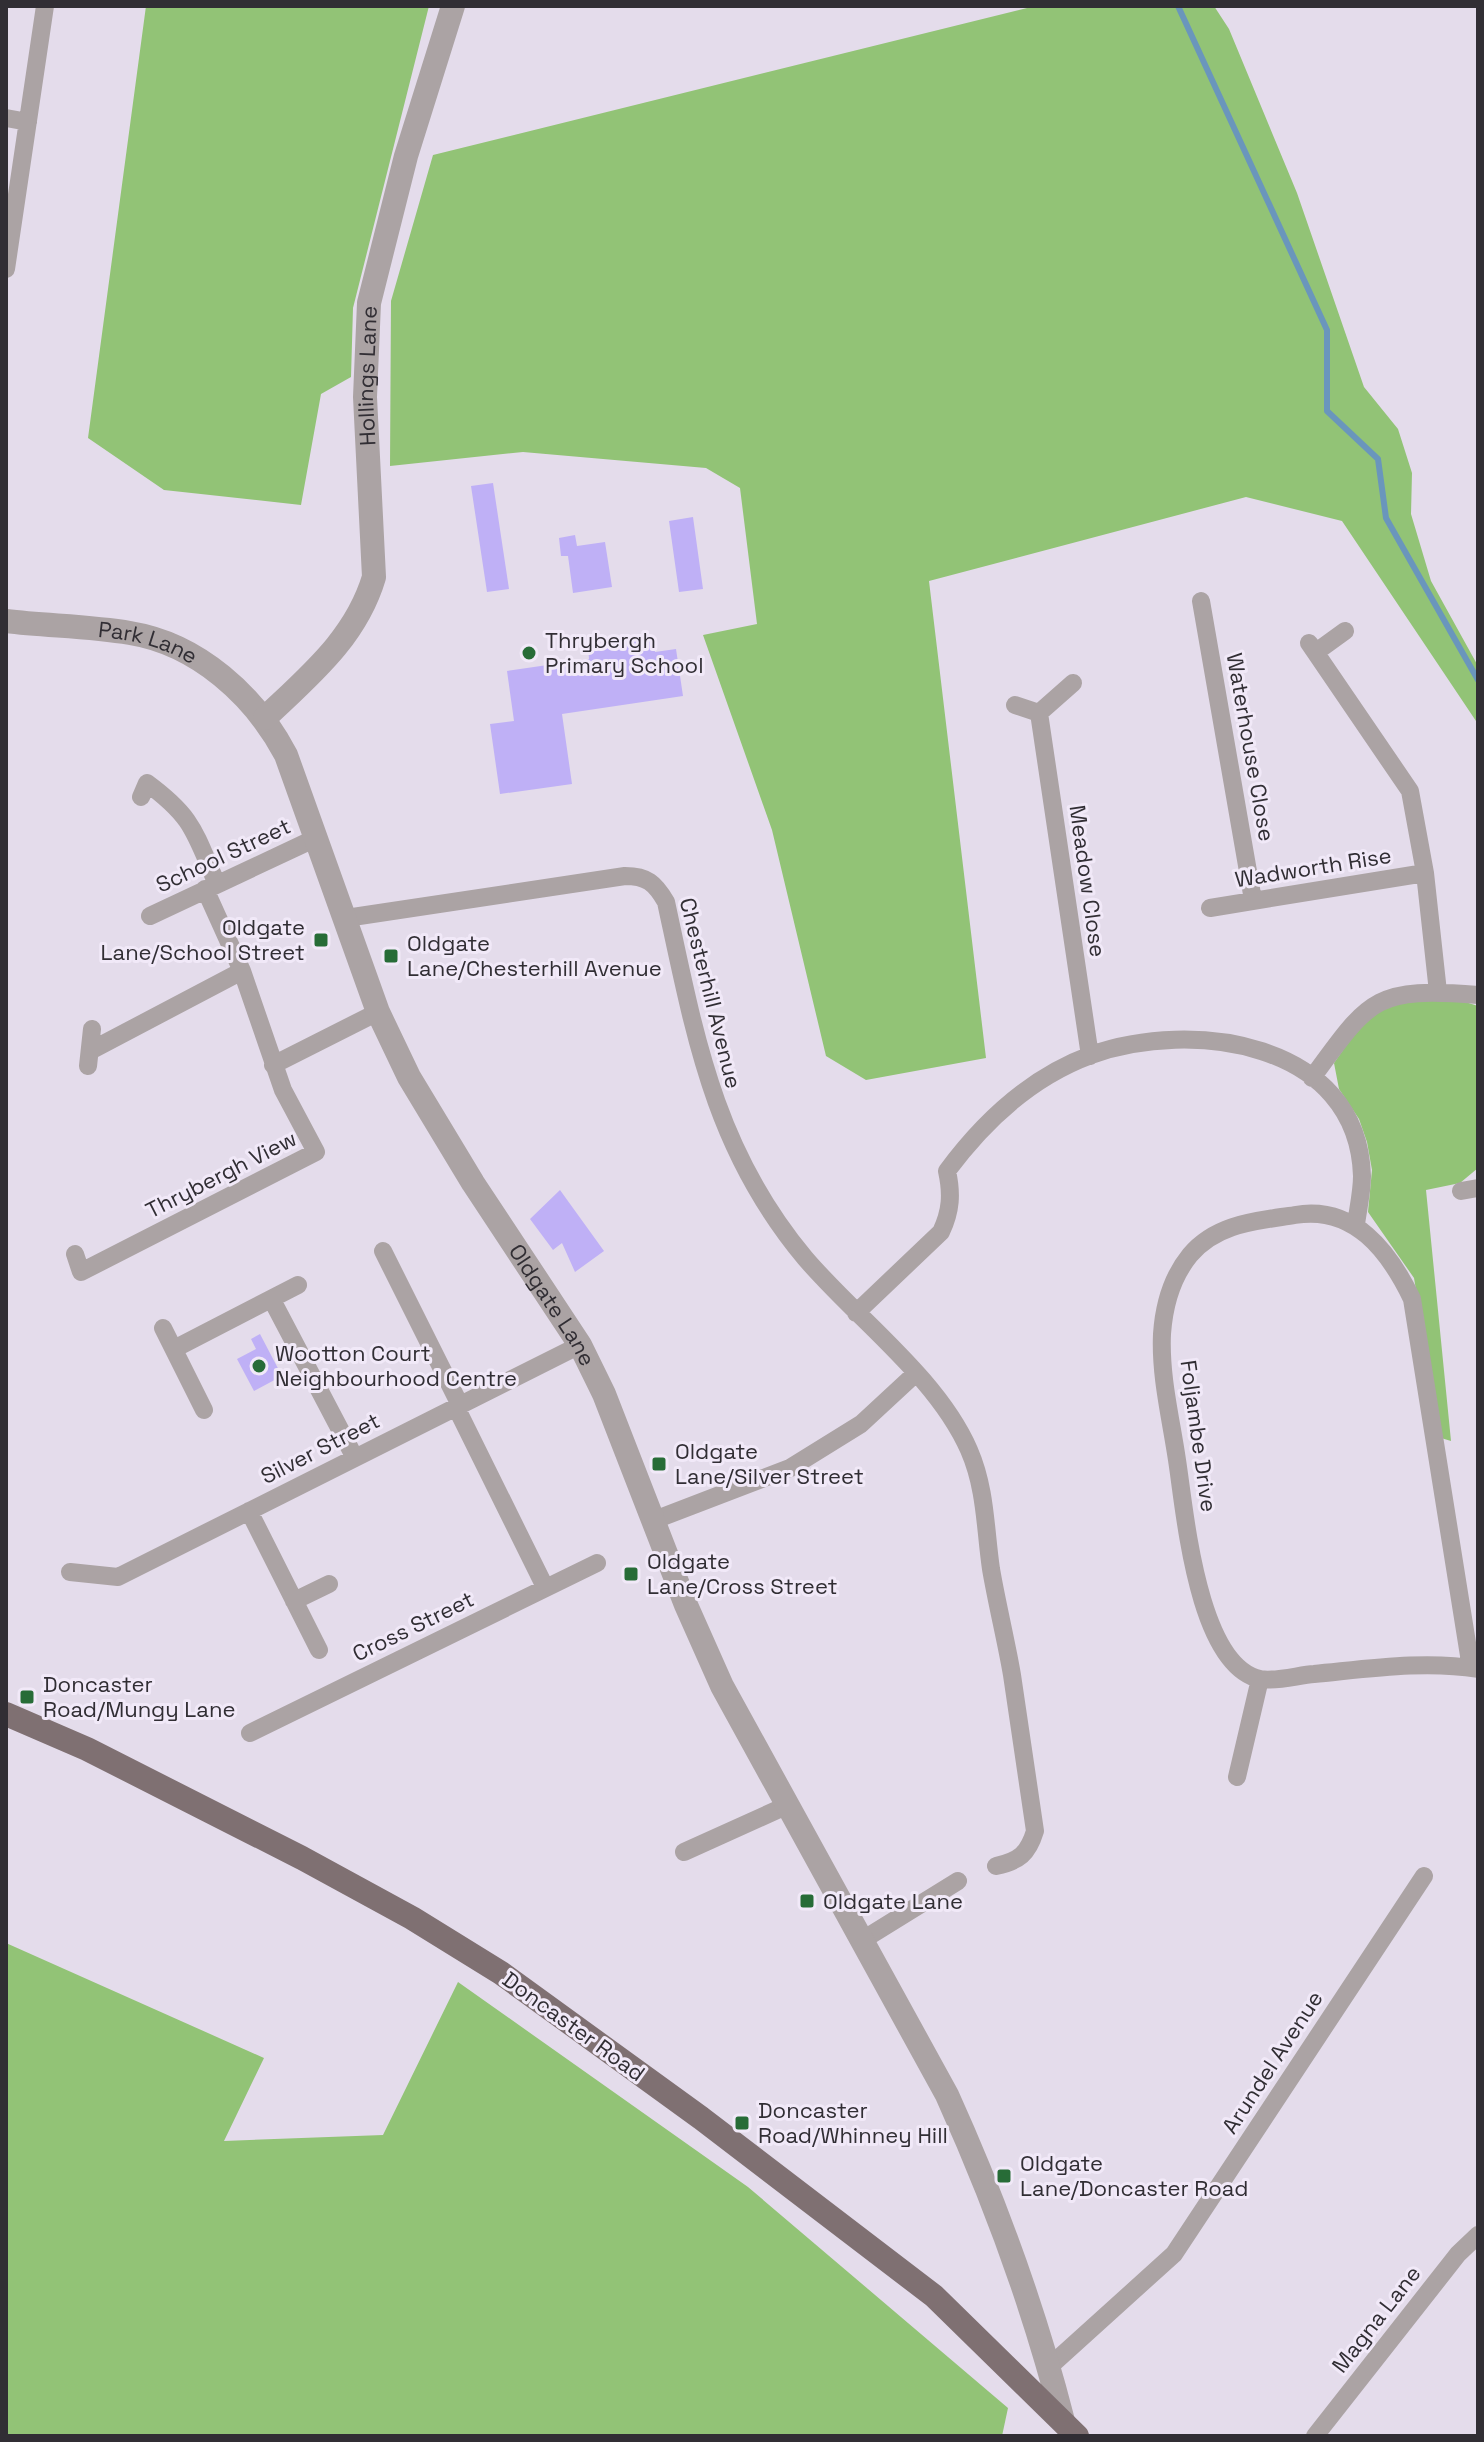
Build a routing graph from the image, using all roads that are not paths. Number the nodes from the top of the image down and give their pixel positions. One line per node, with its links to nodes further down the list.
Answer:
1 (45, 6): 4 (street)
2 (453, 6): 12 (street, Hollings Lane)
3 (6, 118): 4 (street)
4 (28, 122): 5 (street)
5 (6, 269)
6 (1201, 601): 17 (street, Waterhouse Close)
7 (6, 621): 12 (street, Park Lane)
8 (1345, 631): 15 (street)
9 (1073, 683): 11 (street)
10 (1015, 705): 11 (street)
11 (1039, 713): 26 (street, Meadow Close)
12 (265, 718): 14 (street, Oldgate Lane)
13 (141, 797): 16 (street, Thrybergh View)
14 (316, 838): 16 (street, School Street); 20 (street, Oldgate Lane)
15 (1425, 873): 17 (street, Wadworth Rise); 22 (street)
16 (210, 886): 19 (street, School Street); 21 (street, Thrybergh View)
17 (1253, 900): 18 (street, Wadworth Rise)
18 (1210, 908)
19 (150, 916)
20 (346, 918): 24 (street, Oldgate Lane); 34 (street, Chesterhill Avenue)
21 (242, 971): 25 (street); 27 (street, Thrybergh View)
22 (1438, 992): 23 (street); 28 (street)
23 (1478, 995)
24 (378, 1012): 27 (street); 36 (street, Oldgate Lane)
25 (92, 1029)
26 (1090, 1056): 28 (street); 34 (street)
27 (273, 1065): 31 (street, Thrybergh View)
28 (1312, 1078): 29 (street)
29 (1356, 1224): 50 (street); 51 (street, Foljambe Drive)
30 (383, 1251): 39 (street)
31 (75, 1254)
32 (298, 1285): 33 (street)
33 (272, 1300): 37 (street); 41 (street)
34 (856, 1313): 38 (street, Chesterhill Avenue)
35 (163, 1328): 37 (street)
36 (580, 1345): 39 (street, Silver Street); 43 (street, Oldgate Lane)
37 (174, 1349): 40 (street)
38 (915, 1374): 43 (street); 57 (street, Chesterhill Avenue)
39 (458, 1406): 41 (street, Silver Street); 47 (street)
40 (204, 1410)
41 (355, 1458): 42 (street, Silver Street)
42 (249, 1511): 45 (street, Silver Street); 48 (street, Silver Street)
43 (652, 1521): 55 (street, Oldgate Lane)
44 (597, 1563): 47 (street, Cross Street)
45 (70, 1572)
46 (329, 1584): 48 (street)
47 (545, 1587): 53 (street, Cross Street)
48 (294, 1601): 49 (street, Silver Street)
49 (319, 1650)
50 (1475, 1669): 51 (street)
51 (1260, 1679): 54 (street)
52 (6, 1714): 63 (main road, Doncaster Road)
53 (250, 1733)
54 (1237, 1777)
55 (788, 1805): 56 (street); 60 (street, Oldgate Lane)
56 (684, 1852)
57 (996, 1866)
58 (1424, 1876): 62 (street, Arundel Avenue)
59 (958, 1881): 60 (street)
60 (861, 1941): 62 (street, Oldgate Lane)
61 (1478, 2235): 64 (street, Magna Lane)
62 (1049, 2367): 63 (street, Oldgate Lane)
63 (1070, 2429)
64 (1315, 2436)

